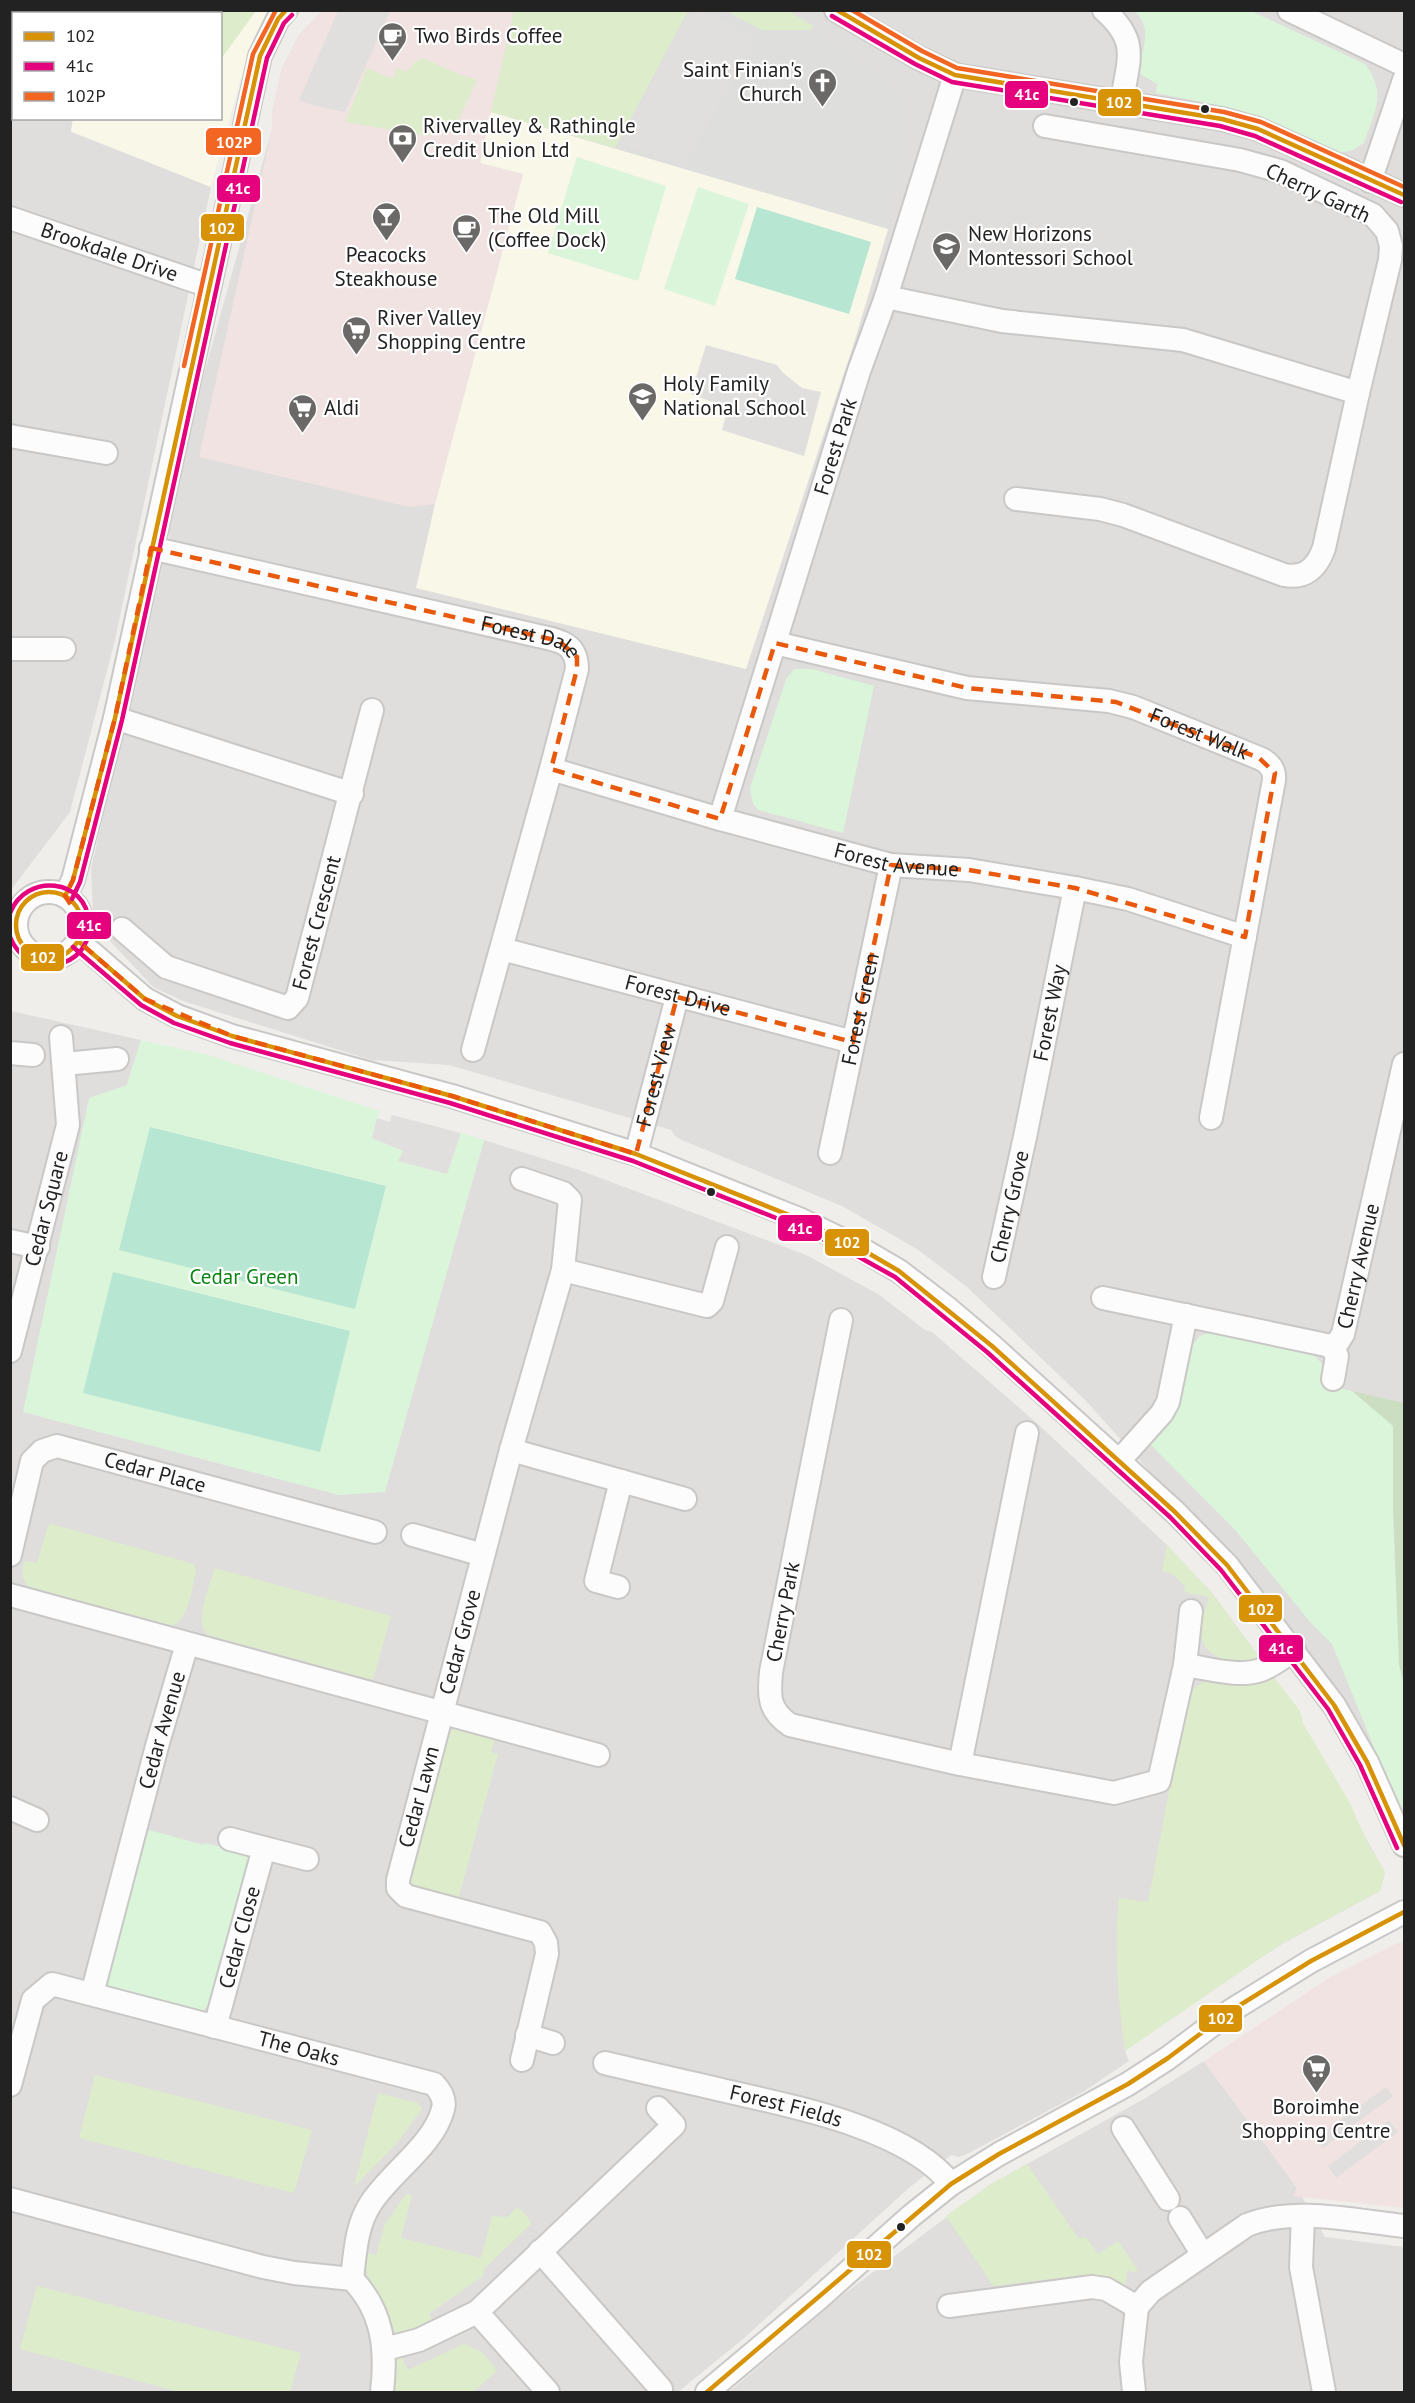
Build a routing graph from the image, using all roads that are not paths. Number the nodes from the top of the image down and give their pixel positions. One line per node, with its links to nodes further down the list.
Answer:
1 (286, 10): 13 (street)
2 (836, 10): 6 (street)
3 (1104, 10): 8 (street)
4 (1289, 10): 5 (street)
5 (1404, 65)
6 (955, 75): 8 (street); 14 (street, Forest Park)
7 (1404, 80): 10 (street)
8 (1122, 101): 10 (street)
9 (1045, 126): 15 (street, Cherry Garth)
10 (1370, 181): 11 (street)
11 (1404, 195)
12 (10, 218): 13 (street, Brookdale Drive)
13 (209, 286): 19 (street)
14 (886, 297): 15 (street); 20 (street, Forest Park)
15 (1358, 393): 18 (street, Cherry Garth)
16 (10, 436): 17 (street)
17 (106, 453)
18 (1016, 500)
19 (152, 548): 24 (street); 25 (street, Forest Dale)
20 (775, 643): 27 (street, Forest Park); 33 (street, Forest Walk)
21 (10, 649): 22 (street)
22 (64, 649)
23 (372, 710): 26 (street, Forest Crescent)
24 (115, 718): 26 (street); 30 (street)
25 (551, 769): 27 (street, Forest Avenue); 35 (street, Forest Dale)
26 (352, 794): 32 (street, Forest Crescent)
27 (720, 819): 28 (street, Forest Avenue)
28 (891, 865): 29 (street, Forest Avenue); 38 (street, Forest Green)
29 (1075, 888): 33 (street, Forest Avenue); 47 (street, Forest Way)
30 (65, 896): 31 (street); 34 (street)
31 (14, 913): 34 (street)
32 (122, 929)
33 (1245, 937): 46 (street, Forest Walk)
34 (78, 941): 49 (street)
35 (502, 949): 36 (street, Forest Drive); 39 (street, Forest Dale)
36 (677, 997): 38 (street, Forest Drive); 49 (street, Forest View)
37 (61, 1038): 43 (street, Cedar Square)
38 (853, 1042): 48 (street, Forest Green)
39 (473, 1050)
40 (10, 1053): 41 (street)
41 (33, 1055)
42 (117, 1059): 43 (street)
43 (64, 1064): 52 (street, Cedar Square)
44 (1404, 1064): 45 (street, Cherry Avenue)
45 (1400, 1110): 59 (street, Cherry Avenue)
46 (1210, 1118)
47 (1025, 1137): 55 (street, Cherry Grove)
48 (830, 1153)
49 (636, 1154): 64 (street)
50 (522, 1179): 54 (street, Cedar Grove)
51 (10, 1241): 52 (street)
52 (38, 1247): 60 (street, Cedar Square)
53 (727, 1247): 54 (street)
54 (563, 1270): 63 (street, Cedar Grove)
55 (994, 1277)
56 (1103, 1298): 57 (street, Cherry Avenue)
57 (1186, 1315): 59 (street, Cherry Avenue); 64 (street)
58 (841, 1320): 79 (street, Cherry Park)
59 (1331, 1346): 61 (street)
60 (10, 1351)
61 (1333, 1379)
62 (1027, 1433): 79 (street)
63 (511, 1450): 65 (street); 70 (street, Cedar Grove)
64 (1119, 1461): 75 (street)
65 (621, 1481): 66 (street); 71 (street)
66 (685, 1499)
67 (375, 1532): 69 (street, Cedar Place)
68 (413, 1535): 70 (street)
69 (10, 1555)
70 (483, 1555): 77 (street, Cedar Grove)
71 (618, 1587)
72 (10, 1595): 74 (street, Cedar Avenue)
73 (1191, 1611): 76 (street, Cherry Park)
74 (187, 1644): 77 (street); 87 (street, Cedar Avenue)
75 (1294, 1650): 76 (street); 83 (street)
76 (1185, 1665): 79 (street, Cherry Park)
77 (441, 1713): 78 (street, Cedar Grove); 89 (street, Cedar Lawn)
78 (598, 1754)
79 (960, 1764)
80 (10, 1808): 81 (street)
81 (37, 1820)
82 (230, 1839): 84 (street)
83 (1404, 1845)
84 (264, 1848): 85 (street); 88 (street, Cedar Close)
85 (307, 1859)
86 (1404, 1912): 96 (street)
87 (92, 1994): 88 (street, The Oaks); 93 (street, The Oaks)
88 (215, 2027): 102 (street, The Oaks)
89 (527, 2035): 90 (street); 91 (street, Cedar Lawn)
90 (553, 2043)
91 (522, 2060)
92 (605, 2063): 96 (street, Forest Fields)
93 (10, 2085)
94 (658, 2108): 100 (street)
95 (1123, 2128): 101 (street)
96 (951, 2184): 110 (street)
97 (10, 2199): 102 (street)
98 (1303, 2216): 99 (street); 101 (street); 112 (street)
99 (1404, 2226)
100 (540, 2251): 105 (street); 107 (street)
101 (1203, 2254): 104 (street)
102 (352, 2279): 106 (street)
103 (949, 2306): 104 (street)
104 (1137, 2307): 111 (street)
105 (477, 2312): 106 (street); 109 (street)
106 (384, 2349): 108 (street)
107 (661, 2389)
108 (382, 2392)
109 (548, 2392)
110 (707, 2392)
111 (1134, 2392)
112 (1324, 2392)

